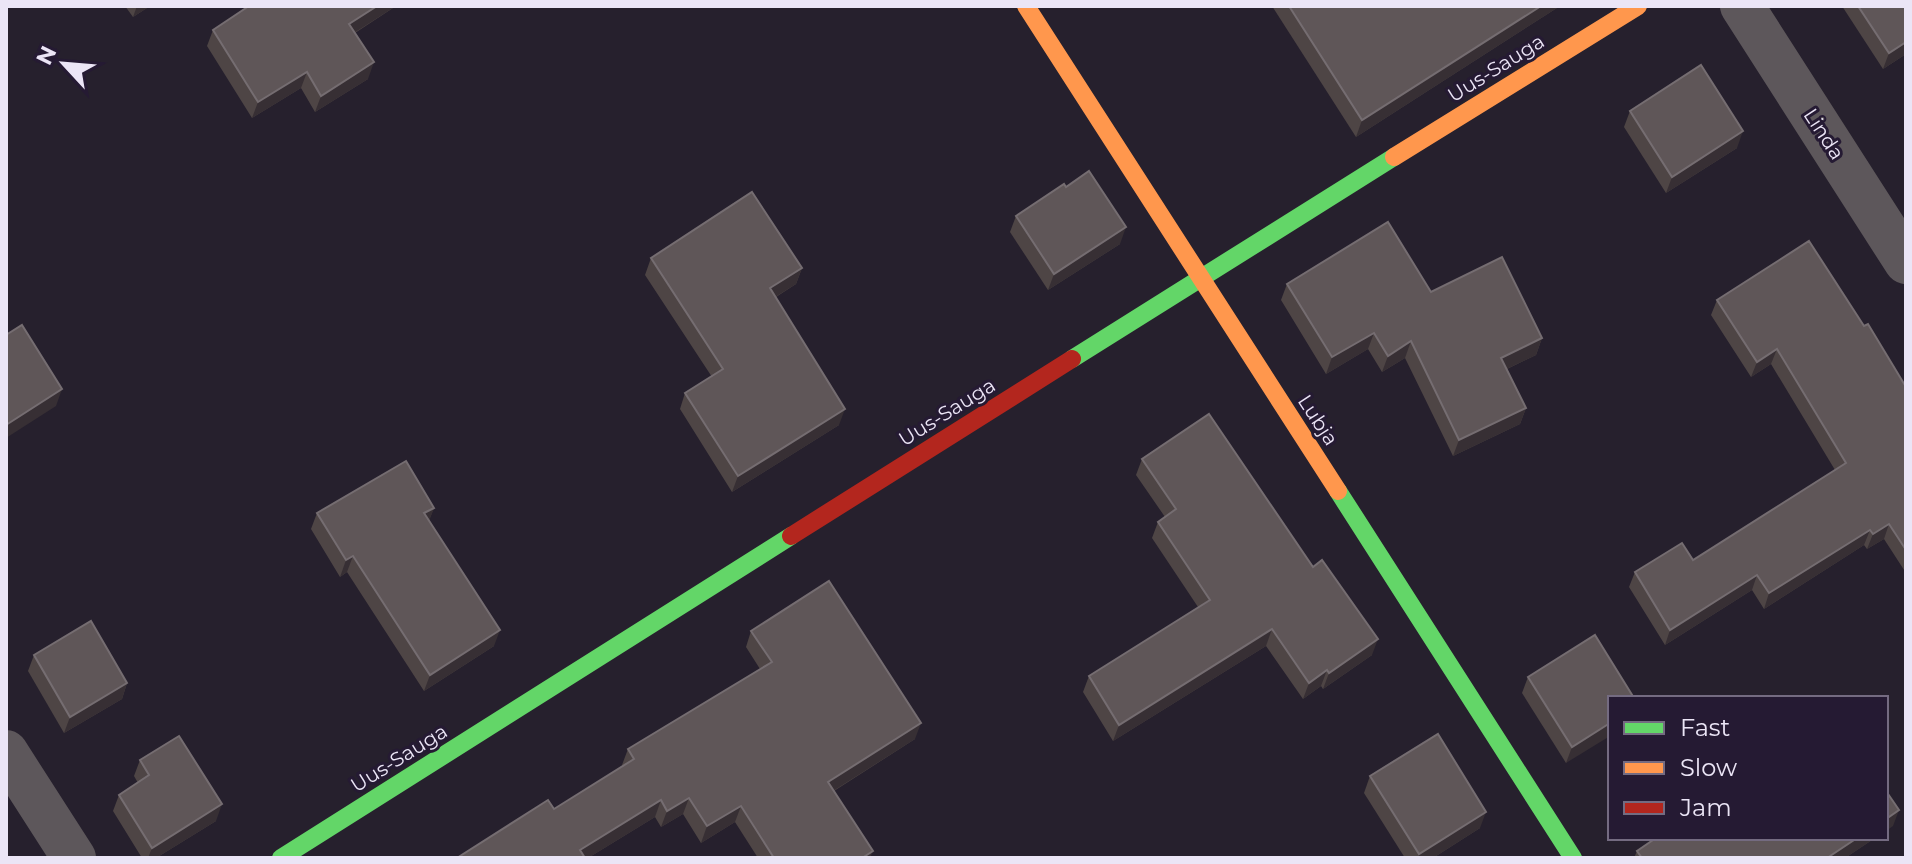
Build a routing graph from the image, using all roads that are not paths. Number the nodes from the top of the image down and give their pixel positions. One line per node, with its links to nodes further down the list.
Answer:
1 (1026, 6): 5 (street, Lubja)
2 (1638, 6): 5 (street, Uus-Sauga)
3 (1742, 6): 4 (street, Linda)
4 (1906, 262)
5 (1200, 278): 8 (street, Uus-Sauga); 9 (street, Lubja)
6 (6, 752): 7 (street)
7 (74, 858)
8 (281, 858)
9 (1573, 858)

